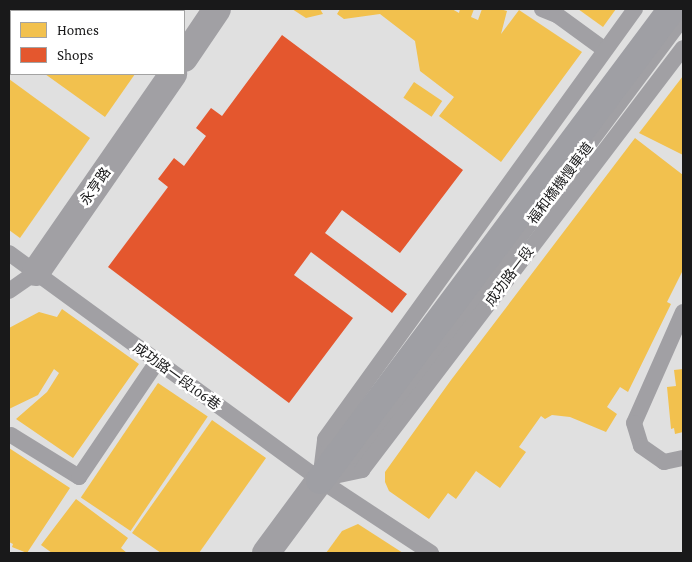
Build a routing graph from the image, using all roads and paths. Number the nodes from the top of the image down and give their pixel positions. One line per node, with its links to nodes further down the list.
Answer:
1 (216, 9): 6 (street)
2 (542, 9): 8 (lane)
3 (635, 9): 8 (lane)
4 (672, 9): 17 (main road)
5 (683, 18): 17 (lane, 福和橋機慢車道)
6 (189, 40)
7 (683, 48): 17 (lane, 成功路一段)
8 (605, 50): 17 (lane)
9 (172, 75): 11 (street, 永亨路)
10 (9, 253): 11 (lane, 成功路一段106巷)
11 (36, 272): 12 (lane, 永亨路); 14 (lane, 成功路一段106巷)
12 (9, 291)
13 (683, 312): 16 (lane)
14 (157, 362): 15 (lane); 17 (lane, 成功路一段106巷)
15 (11, 436)
16 (683, 458)
17 (320, 480): 18 (street); 19 (lane, 成功路一段106巷)
18 (266, 553)
19 (431, 553)

